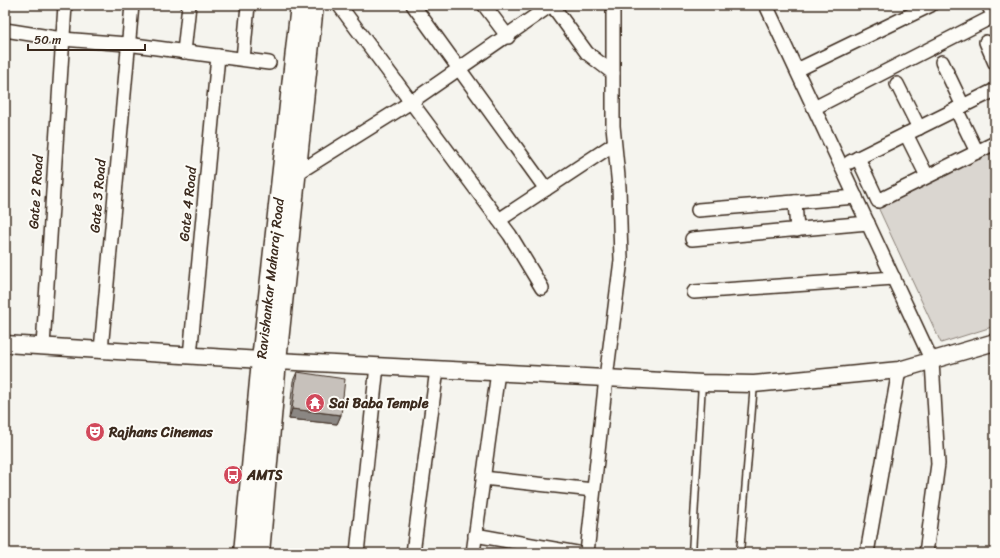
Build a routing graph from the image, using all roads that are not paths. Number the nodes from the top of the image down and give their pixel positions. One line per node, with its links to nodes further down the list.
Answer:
1 (65, 5): 17 (street, Gate 2 Road)
2 (132, 5): 19 (street, Gate 3 Road)
3 (188, 5): 20 (street)
4 (248, 5): 22 (street)
5 (300, 5): 59 (main road, Ravishankar Maharaj Road)
6 (314, 5): 41 (main road, Ravishankar Maharaj Road)
7 (339, 5): 31 (street)
8 (413, 5): 26 (street)
9 (484, 5): 16 (street)
10 (552, 5): 16 (street); 28 (street)
11 (612, 5): 28 (street)
12 (766, 5): 27 (street)
13 (931, 5): 27 (street)
14 (988, 5): 32 (street)
15 (5, 30): 17 (street)
16 (508, 36): 26 (street)
17 (62, 39): 19 (street); 56 (street, Gate 2 Road)
18 (986, 42): 25 (street)
19 (127, 44): 20 (street); 57 (street, Gate 3 Road)
20 (184, 52): 21 (street)
21 (218, 56): 22 (street); 58 (street, Gate 4 Road)
22 (243, 59): 24 (street)
23 (942, 62): 33 (street)
24 (270, 63)
25 (995, 63)
26 (460, 68): 31 (street); 43 (street)
27 (797, 70): 32 (street)
28 (613, 73): 37 (street)
29 (897, 84): 34 (street)
30 (995, 90): 33 (street)
31 (411, 102): 41 (street); 47 (street)
32 (814, 108): 40 (street)
33 (960, 108): 34 (street); 38 (street)
34 (919, 128): 35 (street)
35 (906, 134): 39 (street); 42 (street)
36 (995, 143): 38 (street)
37 (614, 144): 43 (street); 65 (street)
38 (977, 152): 42 (street)
39 (858, 158): 40 (street); 42 (street)
40 (841, 166): 44 (street)
41 (296, 174): 59 (main road, Ravishankar Maharaj Road)
42 (927, 176)
43 (546, 189): 47 (street)
44 (856, 197): 45 (street); 48 (street)
45 (795, 202): 46 (street); 49 (street)
46 (698, 210)
47 (499, 220): 52 (street)
48 (868, 224): 49 (street); 51 (street)
49 (797, 230): 50 (street)
50 (692, 239)
51 (894, 278): 53 (street); 60 (street)
52 (542, 288)
53 (694, 292)
54 (995, 342): 60 (street)
55 (5, 344): 56 (street)
56 (43, 346): 57 (street)
57 (101, 350): 58 (street)
58 (190, 356): 59 (street)
59 (269, 361): 61 (street); 71 (main road, Ravishankar Maharaj Road); 72 (main road, Ravishankar Maharaj Road)
60 (932, 361): 63 (street); 81 (street)
61 (377, 366): 62 (street); 73 (street)
62 (437, 369): 64 (street); 74 (street)
63 (899, 370): 67 (street); 80 (street)
64 (498, 372): 65 (street); 68 (street)
65 (606, 378): 66 (street); 69 (street)
66 (702, 383): 67 (street); 78 (lane)
67 (754, 384): 79 (lane)
68 (483, 478): 69 (street); 70 (street)
69 (593, 490): 77 (street)
70 (475, 535): 75 (street); 76 (street)
71 (243, 553)
72 (260, 553)
73 (358, 553)
74 (413, 553)
75 (473, 553)
76 (576, 553)
77 (587, 553)
78 (692, 553)
79 (740, 553)
80 (867, 553)
81 (926, 553)

